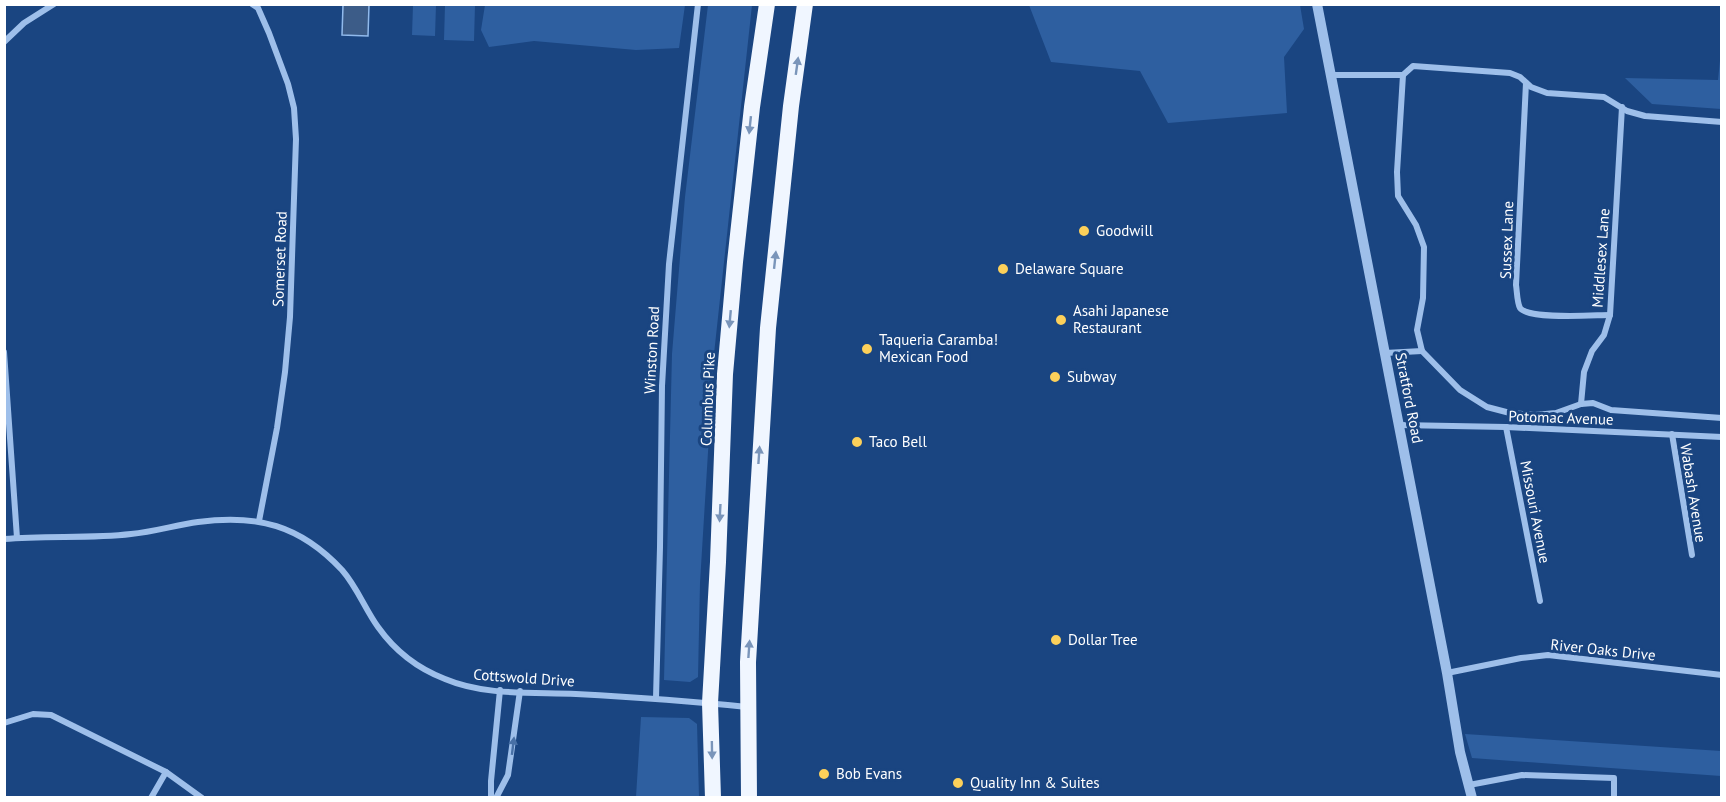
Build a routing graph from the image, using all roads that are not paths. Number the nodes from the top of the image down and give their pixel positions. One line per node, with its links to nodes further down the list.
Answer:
1 (54, 4): 7 (street)
2 (698, 4): 32 (street, Winston Road)
3 (767, 4): 33 (highway, Columbus Pike, one-way to 33)
4 (805, 4): 34 (highway, one-way to 4)
5 (1317, 4): 8 (street, Stratford Road)
6 (257, 6): 23 (street, Somerset Road)
7 (4, 42)
8 (1331, 75): 9 (street); 16 (street, Stratford Road)
9 (1402, 75): 10 (street); 14 (street)
10 (1526, 83): 11 (street); 13 (street, Sussex Lane)
11 (1622, 107): 12 (street); 13 (street, Middlesex Lane)
12 (1722, 122)
13 (1610, 315): 17 (street, Middlesex Lane)
14 (1422, 351): 16 (street); 17 (street)
15 (4, 352): 24 (street)
16 (1385, 353): 19 (street, Stratford Road)
17 (1581, 404): 18 (street)
18 (1722, 417)
19 (1399, 425): 20 (street, Potomac Avenue); 28 (street, Stratford Road)
20 (1506, 427): 21 (street, Potomac Avenue); 27 (street, Missouri Avenue)
21 (1672, 434): 22 (street, Potomac Avenue); 26 (street, Wabash Avenue)
22 (1722, 436)
23 (259, 521): 24 (street, Cottswold Drive); 30 (street, Cottswold Drive)
24 (17, 538): 25 (street, Cottswold Drive)
25 (4, 539)
26 (1692, 555)
27 (1540, 601)
28 (1447, 674): 29 (street, River Oaks Drive); 37 (street, Stratford Road)
29 (1722, 675)
30 (500, 690): 31 (street, Cottswold Drive); 40 (street)
31 (520, 691): 32 (street, Cottswold Drive); 41 (street, one-way to 31)
32 (656, 698): 33 (street, Cottswold Drive)
33 (710, 703): 34 (street, Cottswold Drive); 42 (highway, Columbus Pike, one-way to 42)
34 (750, 708): 43 (highway)
35 (4, 723): 36 (street)
36 (166, 772): 38 (street); 39 (street)
37 (1469, 785): 44 (street, Stratford Road); 45 (street)
38 (151, 798)
39 (202, 798)
40 (491, 798)
41 (496, 798)
42 (713, 798)
43 (749, 798)
44 (1472, 798)
45 (1614, 798)

